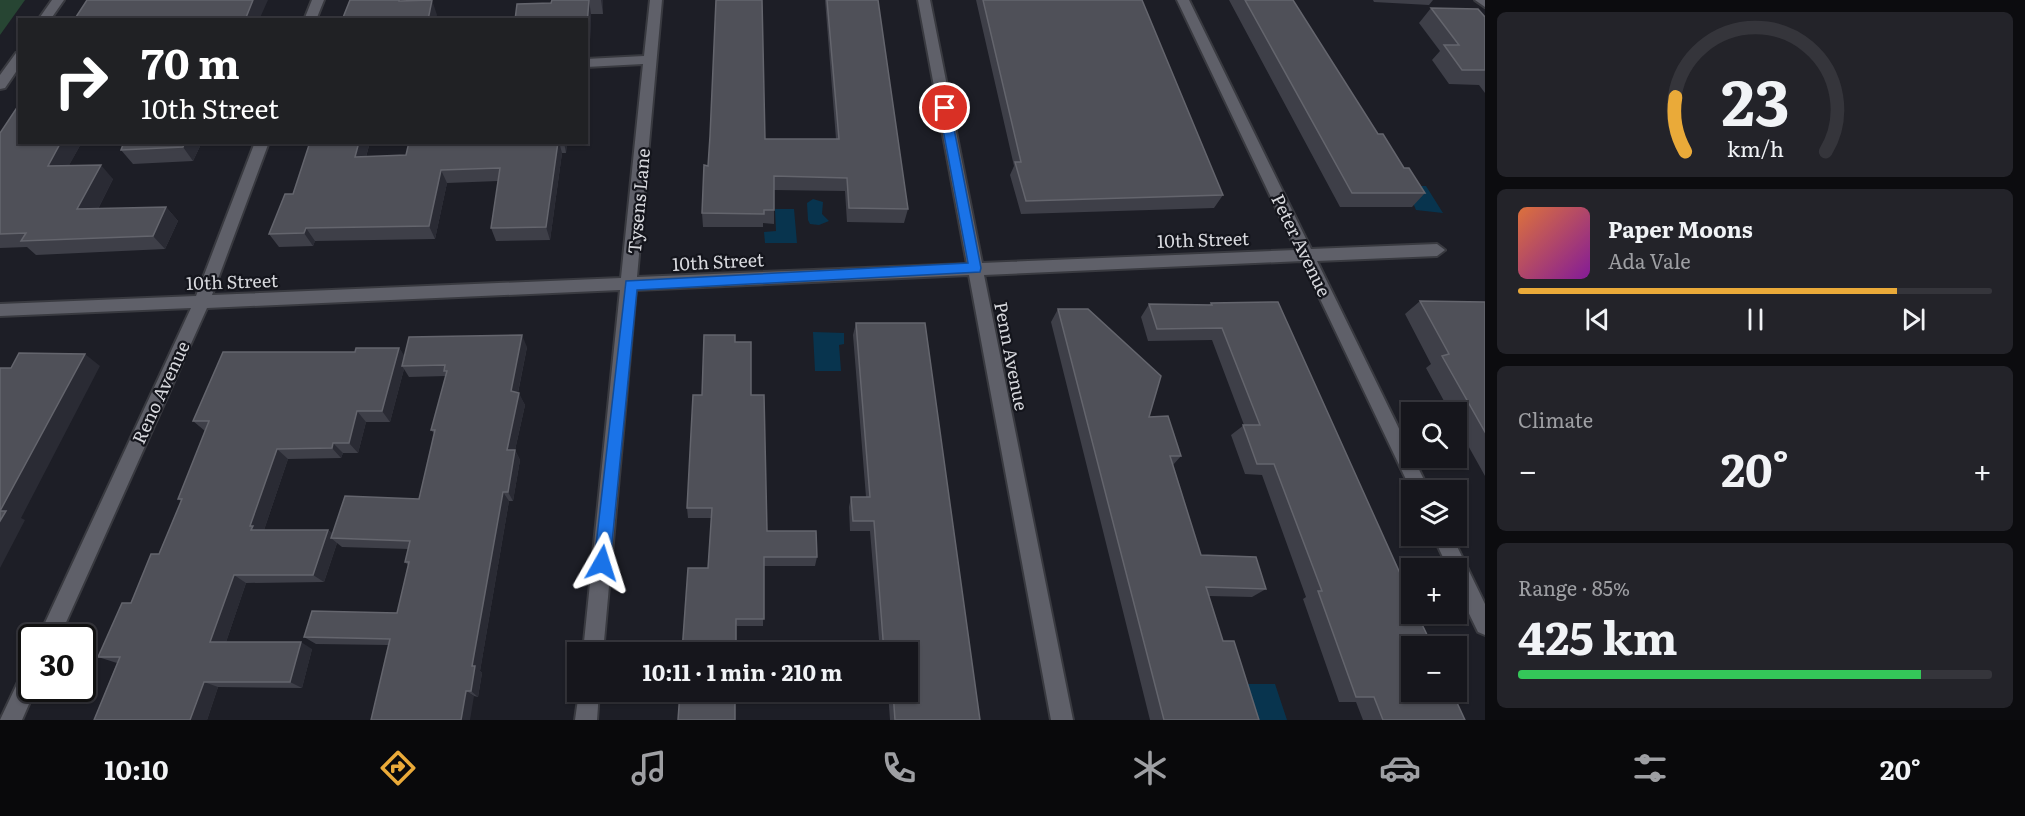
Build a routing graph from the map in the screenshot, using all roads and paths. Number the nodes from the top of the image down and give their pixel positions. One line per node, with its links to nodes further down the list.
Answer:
1 (58, 0): 8 (street)
2 (318, 0): 9 (street)
3 (656, 0): 11 (street, Tysens Lane)
4 (924, 0): 17 (street, Penn Avenue)
5 (1183, 0): 16 (street, Peter Avenue)
6 (1481, 0): 7 (street)
7 (1485, 3)
8 (45, 18)
9 (311, 18)
10 (18, 59): 13 (street)
11 (651, 60): 12 (street); 18 (street, Tysens Lane)
12 (588, 63)
13 (0, 85)
14 (261, 144): 19 (street, Reno Avenue)
15 (1437, 250): 16 (street, 10th Street)
16 (1306, 254): 17 (street, 10th Street); 21 (street, Peter Avenue)
17 (975, 268): 18 (street, 10th Street); 30 (street, Penn Avenue)
18 (631, 285): 19 (street, 10th Street); 25 (street, Tysens Lane)
19 (202, 301): 20 (street, 10th Street); 23 (street, Reno Avenue)
20 (0, 310)
21 (1415, 480)
22 (1447, 546): 24 (street)
23 (54, 624)
24 (1485, 625)
25 (594, 642)
26 (19, 702): 28 (street)
27 (588, 702): 29 (street)
28 (11, 720)
29 (586, 720)
30 (1062, 720)

